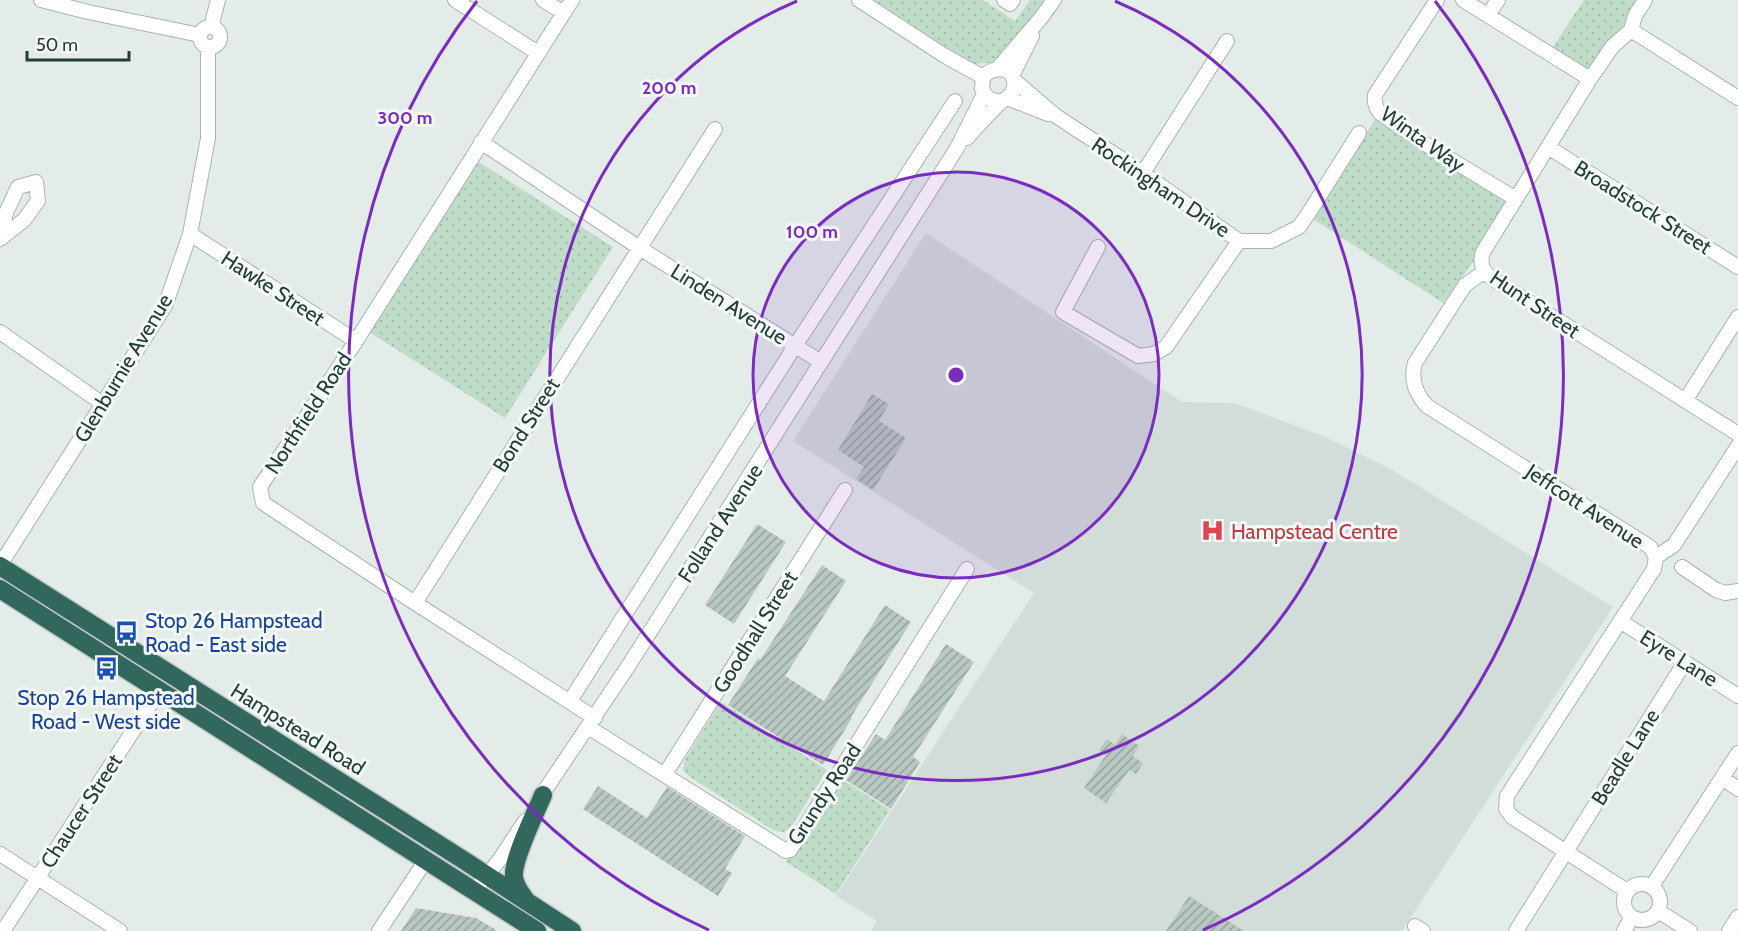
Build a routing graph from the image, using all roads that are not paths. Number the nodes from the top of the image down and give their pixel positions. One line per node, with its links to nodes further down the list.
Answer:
1 (41, 0): 16 (street)
2 (218, 0): 16 (street, Glenburnie Avenue)
3 (455, 0): 18 (street)
4 (543, 0): 12 (street)
5 (572, 0): 12 (street, Northfield Road)
6 (859, 0): 20 (street)
7 (1054, 0): 14 (street)
8 (1437, 0): 34 (street, Winta Way)
9 (1463, 0): 13 (street)
10 (1498, 0): 13 (street)
11 (1645, 0): 15 (street)
12 (564, 13): 18 (street, Northfield Road)
13 (1488, 15): 22 (street)
14 (1041, 18): 19 (street); 21 (street)
15 (1631, 30): 22 (street, Hunt Street); 24 (street)
16 (207, 36): 35 (street, Glenburnie Avenue)
17 (1227, 41): 33 (street)
18 (538, 53): 30 (street, Northfield Road)
19 (998, 68): 20 (street); 21 (street)
20 (984, 76): 23 (street)
21 (1013, 78): 25 (street); 27 (street, Rockingham Drive)
22 (1590, 79): 31 (street, Hunt Street)
23 (984, 94): 25 (street); 32 (street, Folland Avenue)
24 (1738, 98)
25 (1004, 100): 27 (street, Rockingham Drive); 32 (street, Folland Avenue)
26 (955, 101): 44 (street, Folland Avenue)
27 (1056, 116): 33 (street, Rockingham Drive)
28 (715, 129): 37 (street)
29 (1359, 133): 36 (street, Rockingham Drive)
30 (481, 142): 37 (street, Linden Avenue); 43 (street, Northfield Road)
31 (1548, 147): 34 (street, Hunt Street); 39 (street, Broadstock Street)
32 (957, 148): 45 (street, Folland Avenue)
33 (1143, 173): 36 (street, Rockingham Drive)
34 (1516, 199): 40 (street, Hunt Street)
35 (190, 234): 43 (street, Hawke Street); 47 (street, Glenburnie Avenue)
36 (1239, 241): 38 (street)
37 (638, 247): 44 (street, Linden Avenue); 57 (street, Bond Street)
38 (1098, 247)
39 (1738, 267)
40 (1484, 272): 46 (street, Hunt Street); 51 (street, Jeffcott Avenue)
41 (1738, 317): 46 (street)
42 (0, 332): 47 (street)
43 (356, 341): 57 (street, Northfield Road)
44 (795, 346): 45 (street, Linden Avenue); 63 (street, Folland Avenue)
45 (821, 362): 64 (street, Folland Avenue)
46 (1685, 400): 48 (street, Hunt Street)
47 (103, 404): 52 (street, Glenburnie Avenue)
48 (1738, 434)
49 (1738, 446): 51 (street)
50 (845, 490): 66 (street, Goodhall Street)
51 (1656, 557): 58 (street, Jeffcott Avenue)
52 (0, 565): 60 (highway, Hampstead Road)
53 (1682, 567): 56 (street)
54 (967, 569): 66 (street, Grundy Road)
55 (0, 589): 61 (highway, Hampstead Road)
56 (1738, 591)
57 (415, 603): 63 (street, Northfield Road)
58 (1620, 621): 59 (street, Eyre Lane); 70 (street, Jeffcott Avenue)
59 (1685, 662): 62 (street, Eyre Lane); 70 (street, Beadle Lane)
60 (170, 674): 61 (highway); 73 (highway, Hampstead Road)
61 (159, 691): 72 (highway, Hampstead Road); 74 (street, Chaucer Street)
62 (1738, 696)
63 (570, 701): 64 (street, Northfield Road)
64 (591, 722): 66 (street, Grundy Road); 69 (street, Folland Avenue)
65 (1738, 753): 67 (street)
66 (665, 774)
67 (1722, 778): 68 (street); 75 (street)
68 (1738, 789)
69 (543, 795): 73 (street, Folland Avenue); 78 (highway)
70 (1566, 852): 76 (street, Jeffcott Avenue); 87 (street, Beadle Lane)
71 (0, 854): 74 (street)
72 (426, 860): 77 (highway, Hampstead Road); 84 (street)
73 (488, 876): 77 (street, Folland Avenue); 78 (highway, Hampstead Road)
74 (37, 878): 82 (street, Chaucer Street); 83 (street)
75 (1652, 886): 76 (street); 79 (street)
76 (1627, 891): 80 (street)
77 (474, 892): 85 (highway, Hampstead Road)
78 (526, 901): 86 (highway, Hampstead Road)
79 (1658, 911): 80 (street); 89 (street)
80 (1632, 917): 88 (street)
81 (1738, 917): 90 (street)
82 (3, 931)
83 (120, 931)
84 (379, 931)
85 (537, 931)
86 (572, 931)
87 (1516, 931)
88 (1624, 931)
89 (1690, 931)
90 (1729, 931)

